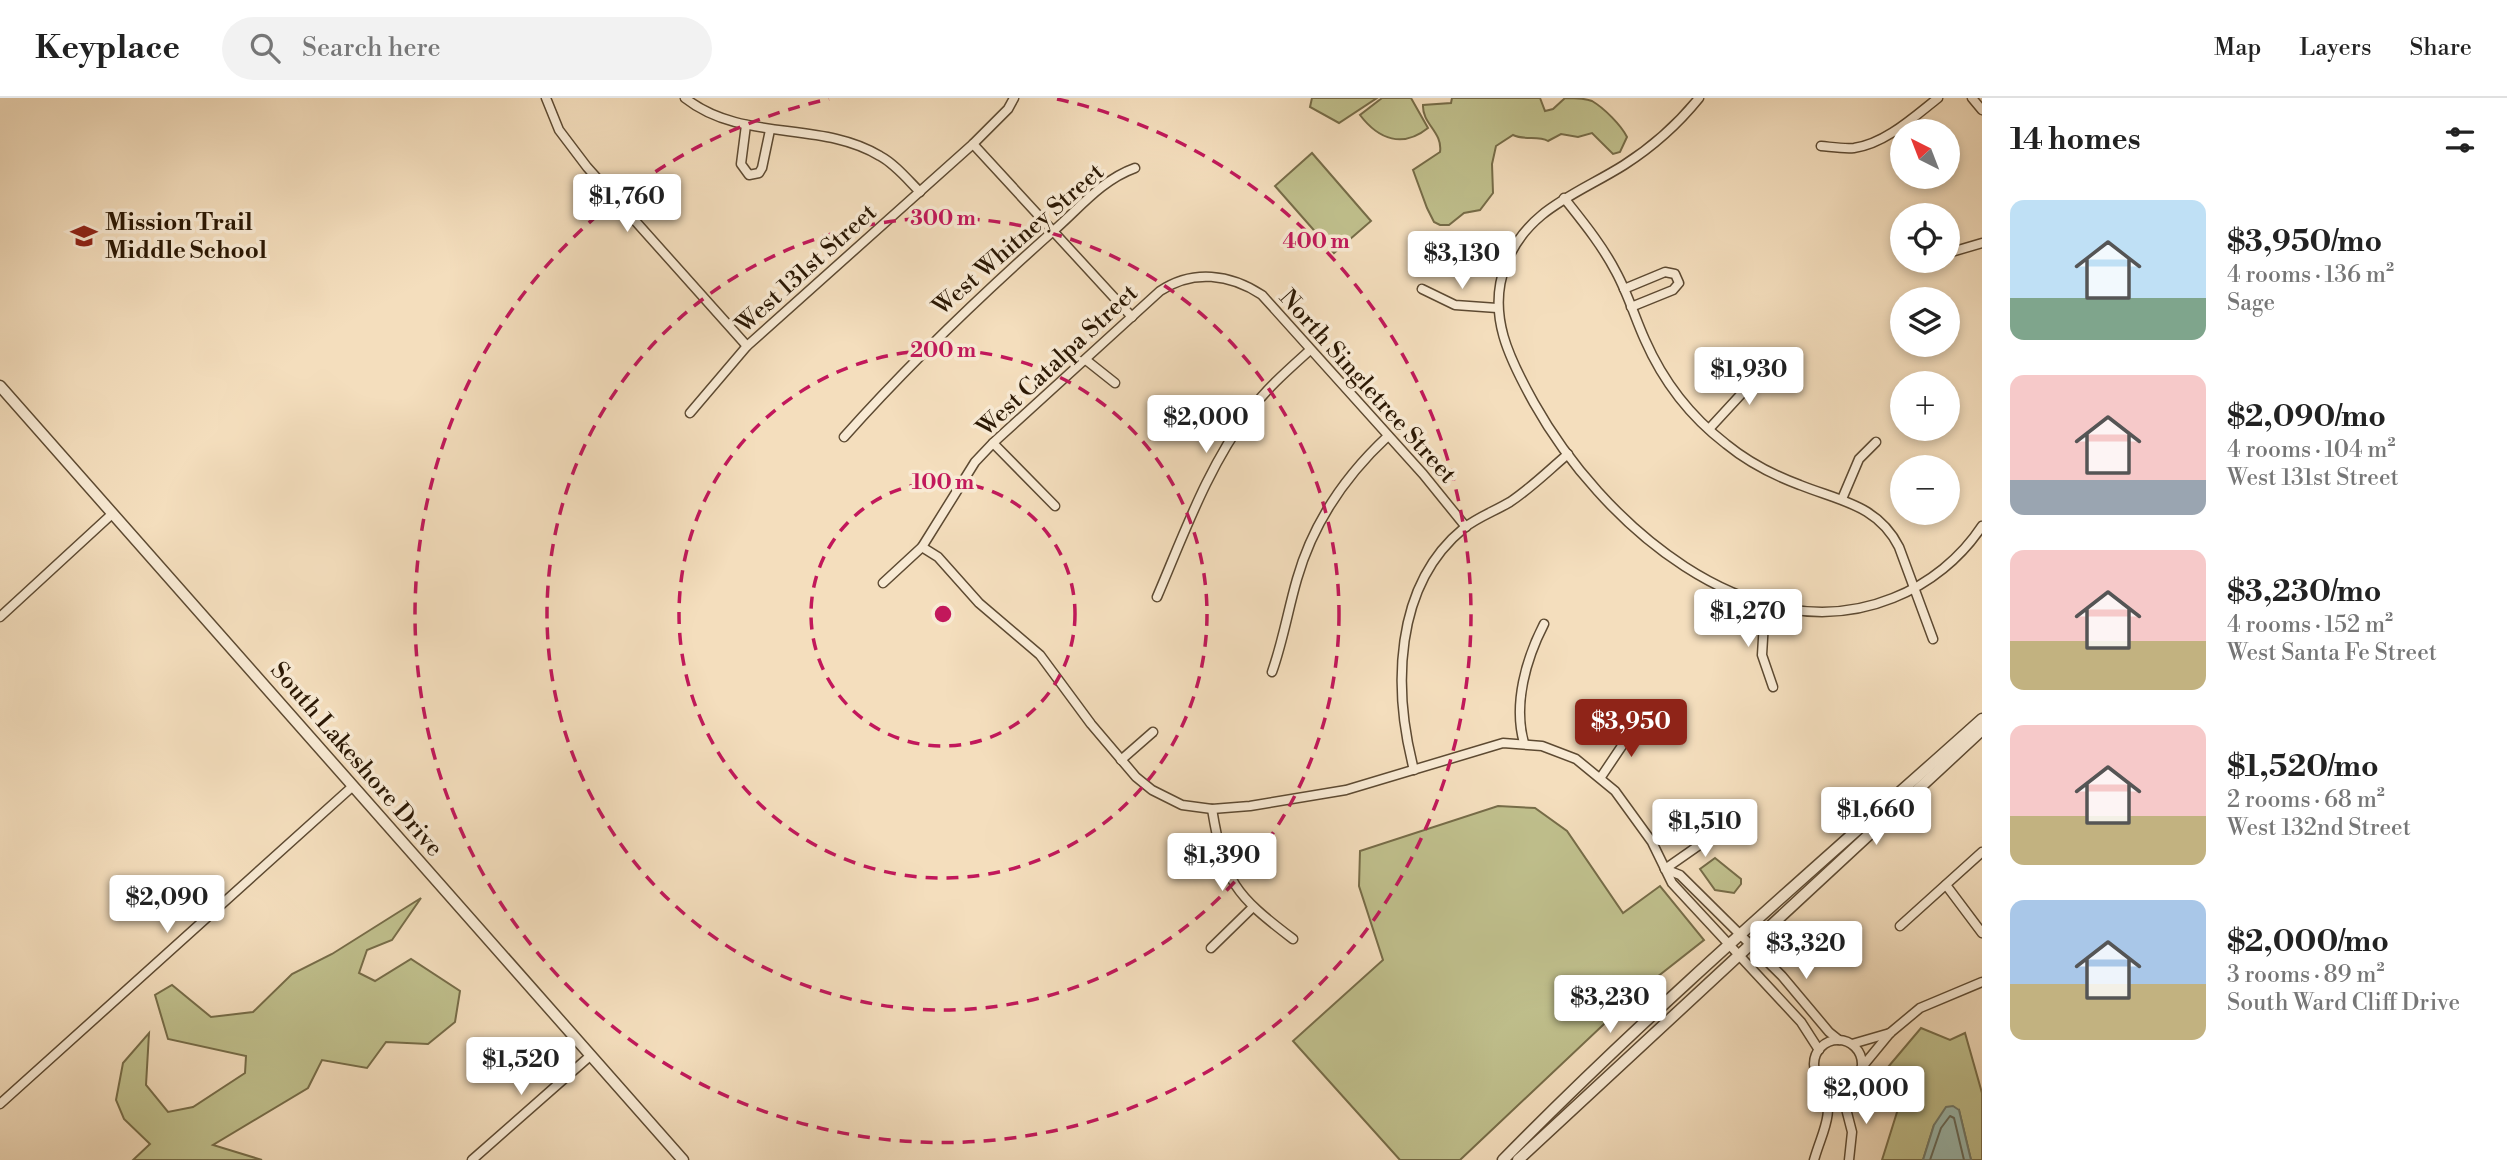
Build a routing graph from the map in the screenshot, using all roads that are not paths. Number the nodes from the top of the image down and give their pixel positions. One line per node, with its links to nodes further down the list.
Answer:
1 (546, 98): 24 (street)
2 (685, 98): 8 (street)
3 (1014, 98): 10 (street, West 131st Street)
4 (1699, 98): 14 (street)
5 (1938, 98): 11 (street)
6 (1972, 98): 7 (street)
7 (1982, 110)
8 (746, 125): 9 (street); 9 (street)
9 (770, 130): 13 (street)
10 (973, 144): 13 (street, West 131st Street); 15 (street)
11 (1821, 146)
12 (1135, 168): 15 (street, West Whitney Street)
13 (920, 192): 24 (street, West 131st Street)
14 (1564, 198): 20 (street); 22 (street)
15 (1055, 230): 23 (street); 33 (street, West Whitney Street)
16 (1982, 243): 17 (street)
17 (1960, 249)
18 (1234, 280): 23 (street, West Catalpa Street); 25 (street, North Singletree Street)
19 (1422, 289): 22 (street)
20 (1624, 289): 21 (street); 21 (street)
21 (1631, 307): 31 (street)
22 (1497, 308): 36 (street)
23 (1132, 317): 26 (street, West Catalpa Street)
24 (747, 346): 30 (street, West 131st Street)
25 (1310, 350): 32 (street, North Singletree Street); 45 (street)
26 (1086, 360): 28 (street); 35 (street, West Catalpa Street)
27 (1768, 365): 31 (street)
28 (1115, 383)
29 (0, 386): 39 (street, South Lakeshore Drive)
30 (690, 413)
31 (1709, 429): 37 (street)
32 (1388, 436): 41 (street, North Singletree Street); 50 (street)
33 (844, 437)
34 (1876, 442): 37 (street)
35 (993, 443): 38 (street); 42 (street, West Catalpa Street)
36 (1568, 454): 41 (street); 46 (street)
37 (1842, 499): 44 (street)
38 (1055, 506)
39 (112, 514): 47 (street); 60 (street, South Lakeshore Drive)
40 (1982, 526): 44 (street)
41 (1466, 527): 58 (street)
42 (922, 547): 43 (street, West Catalpa Street); 57 (street)
43 (883, 583)
44 (1915, 588): 46 (street); 49 (street)
45 (1157, 597)
46 (1765, 606): 51 (street)
47 (0, 617)
48 (1544, 624): 56 (street)
49 (1933, 639)
50 (1272, 672)
51 (1773, 687)
52 (1982, 719): 69 (street)
53 (1636, 725): 59 (street)
54 (1982, 730): 71 (street)
55 (1153, 732): 57 (street)
56 (1524, 743): 58 (street); 59 (street)
57 (1121, 760): 61 (street)
58 (1414, 770): 61 (street)
59 (1601, 778): 64 (street)
60 (352, 786): 80 (street, South Lakeshore Drive); 84 (street)
61 (1212, 809): 66 (street)
62 (1728, 825): 64 (street)
63 (1982, 852): 65 (street)
64 (1665, 869): 69 (street); 72 (street)
65 (1946, 886): 67 (street); 68 (street)
66 (1252, 908): 70 (street); 73 (street)
67 (1900, 926)
68 (1982, 933)
69 (1741, 934): 71 (street); 72 (street)
70 (1293, 939)
71 (1752, 945): 74 (street); 77 (street)
72 (1728, 946): 74 (street); 87 (street)
73 (1211, 947)
74 (1739, 958): 79 (street); 88 (street)
75 (1982, 982): 76 (street)
76 (1890, 1034): 78 (street); 81 (street)
77 (1839, 1040): 78 (street); 79 (street)
78 (1852, 1044): 81 (street)
79 (1819, 1050): 82 (street)
80 (590, 1056): 85 (street); 86 (street, South Lakeshore Drive)
81 (1862, 1067): 83 (street)
82 (1824, 1084): 83 (street); 89 (street)
83 (1847, 1087): 90 (street)
84 (0, 1104)
85 (472, 1160)
86 (683, 1160)
87 (1503, 1160)
88 (1518, 1160)
89 (1814, 1160)
90 (1849, 1160)

